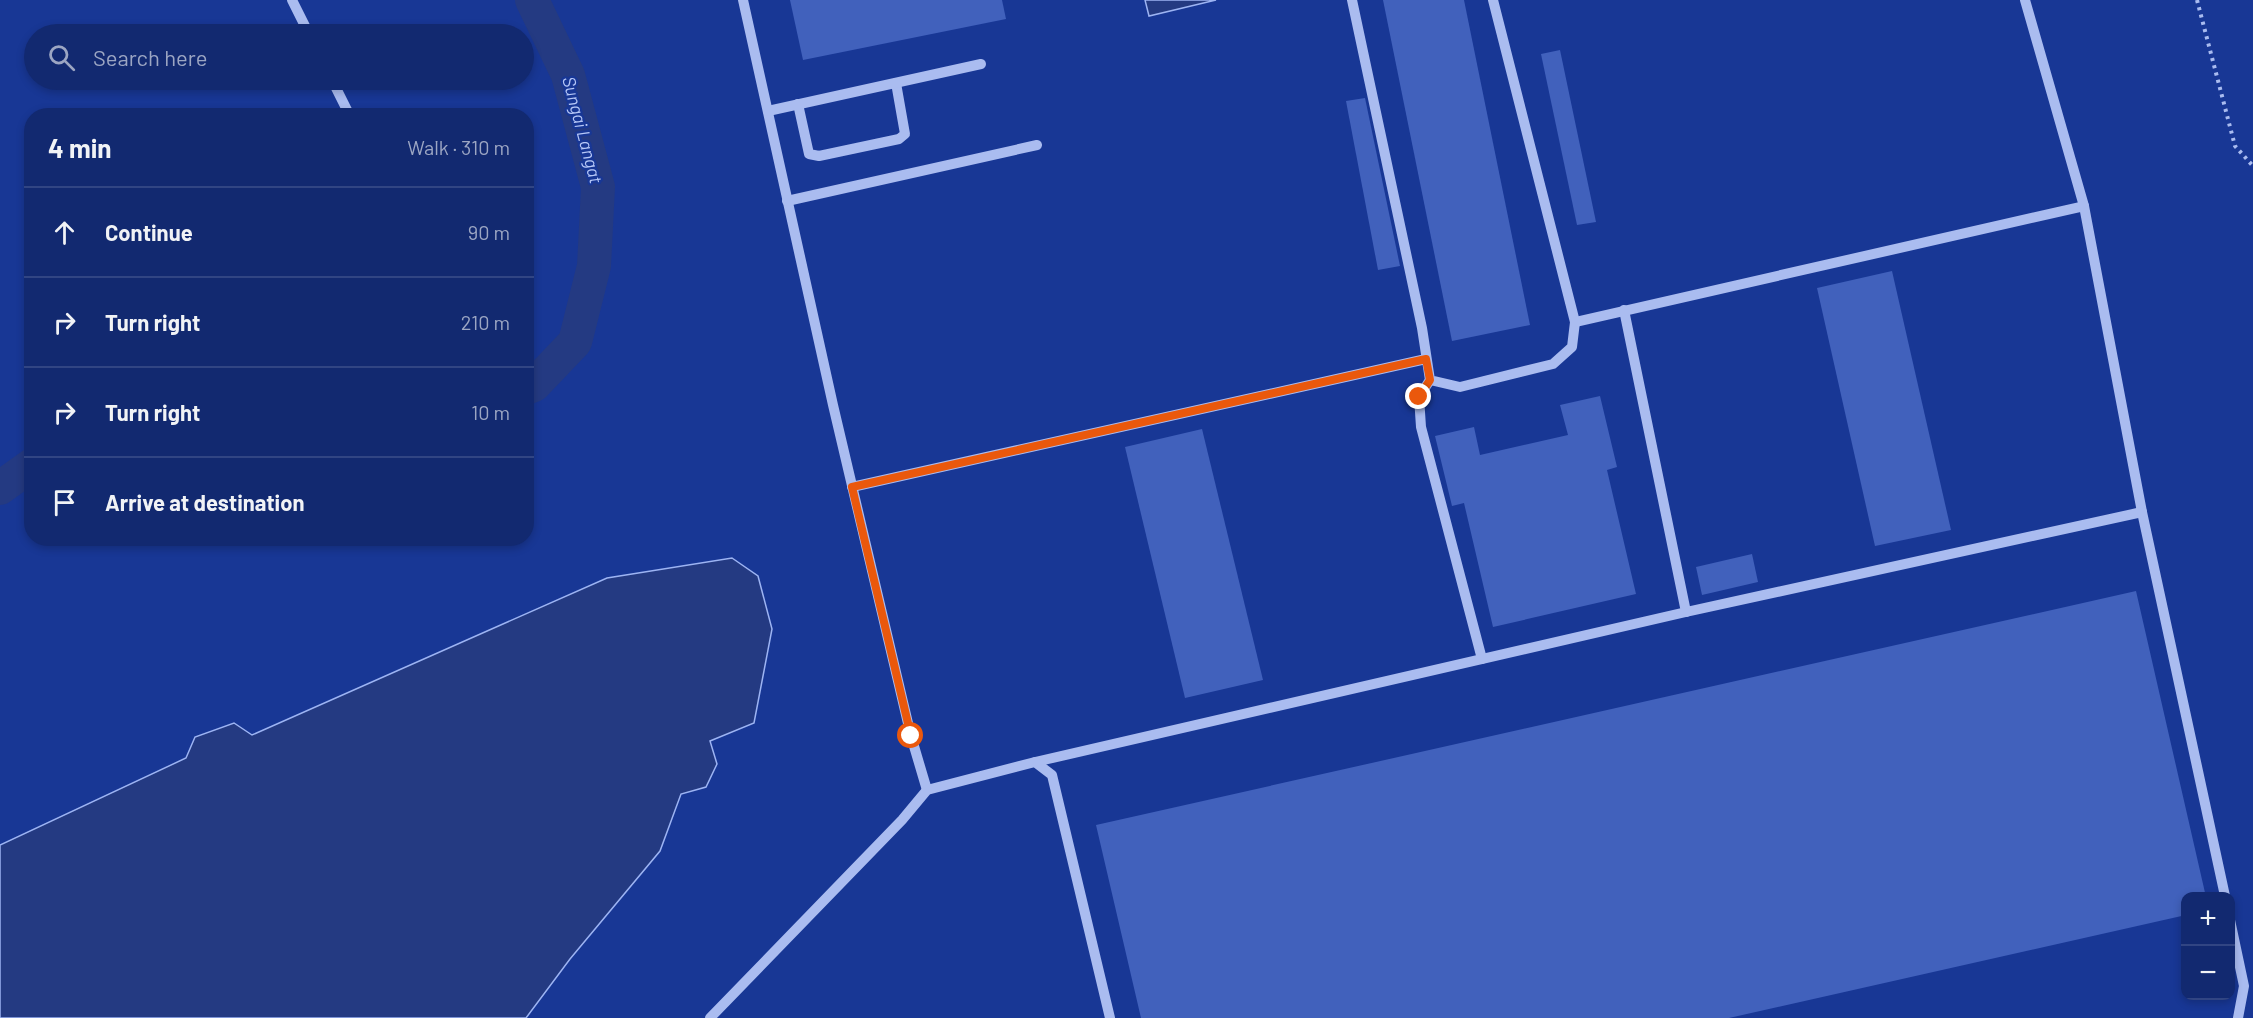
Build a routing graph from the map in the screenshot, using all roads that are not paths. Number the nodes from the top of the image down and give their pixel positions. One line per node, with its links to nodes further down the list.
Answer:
1 (292, 0): 6 (lane)
2 (743, 0): 12 (lane)
3 (1352, 0): 18 (lane)
4 (1493, 0): 17 (lane)
5 (2025, 0): 15 (lane)
6 (304, 24)
7 (981, 64): 8 (lane)
8 (896, 83): 10 (lane); 10 (lane)
9 (337, 90): 11 (lane)
10 (798, 104): 12 (lane)
11 (346, 108)
12 (768, 111): 14 (lane)
13 (1037, 145): 14 (lane)
14 (787, 201): 20 (lane)
15 (2084, 206): 16 (lane); 21 (lane)
16 (1624, 310): 17 (lane); 22 (lane)
17 (1575, 322): 19 (lane)
18 (1426, 359): 19 (lane); 20 (lane)
19 (1430, 380): 23 (lane)
20 (852, 487): 25 (lane)
21 (2142, 512): 22 (lane); 26 (lane)
22 (1686, 612): 23 (lane)
23 (1482, 659): 24 (lane)
24 (1035, 762): 25 (lane); 29 (lane)
25 (927, 790): 28 (lane)
26 (2224, 892)
27 (2235, 944): 30 (lane)
28 (710, 1018)
29 (1110, 1018)
30 (2238, 1018)

